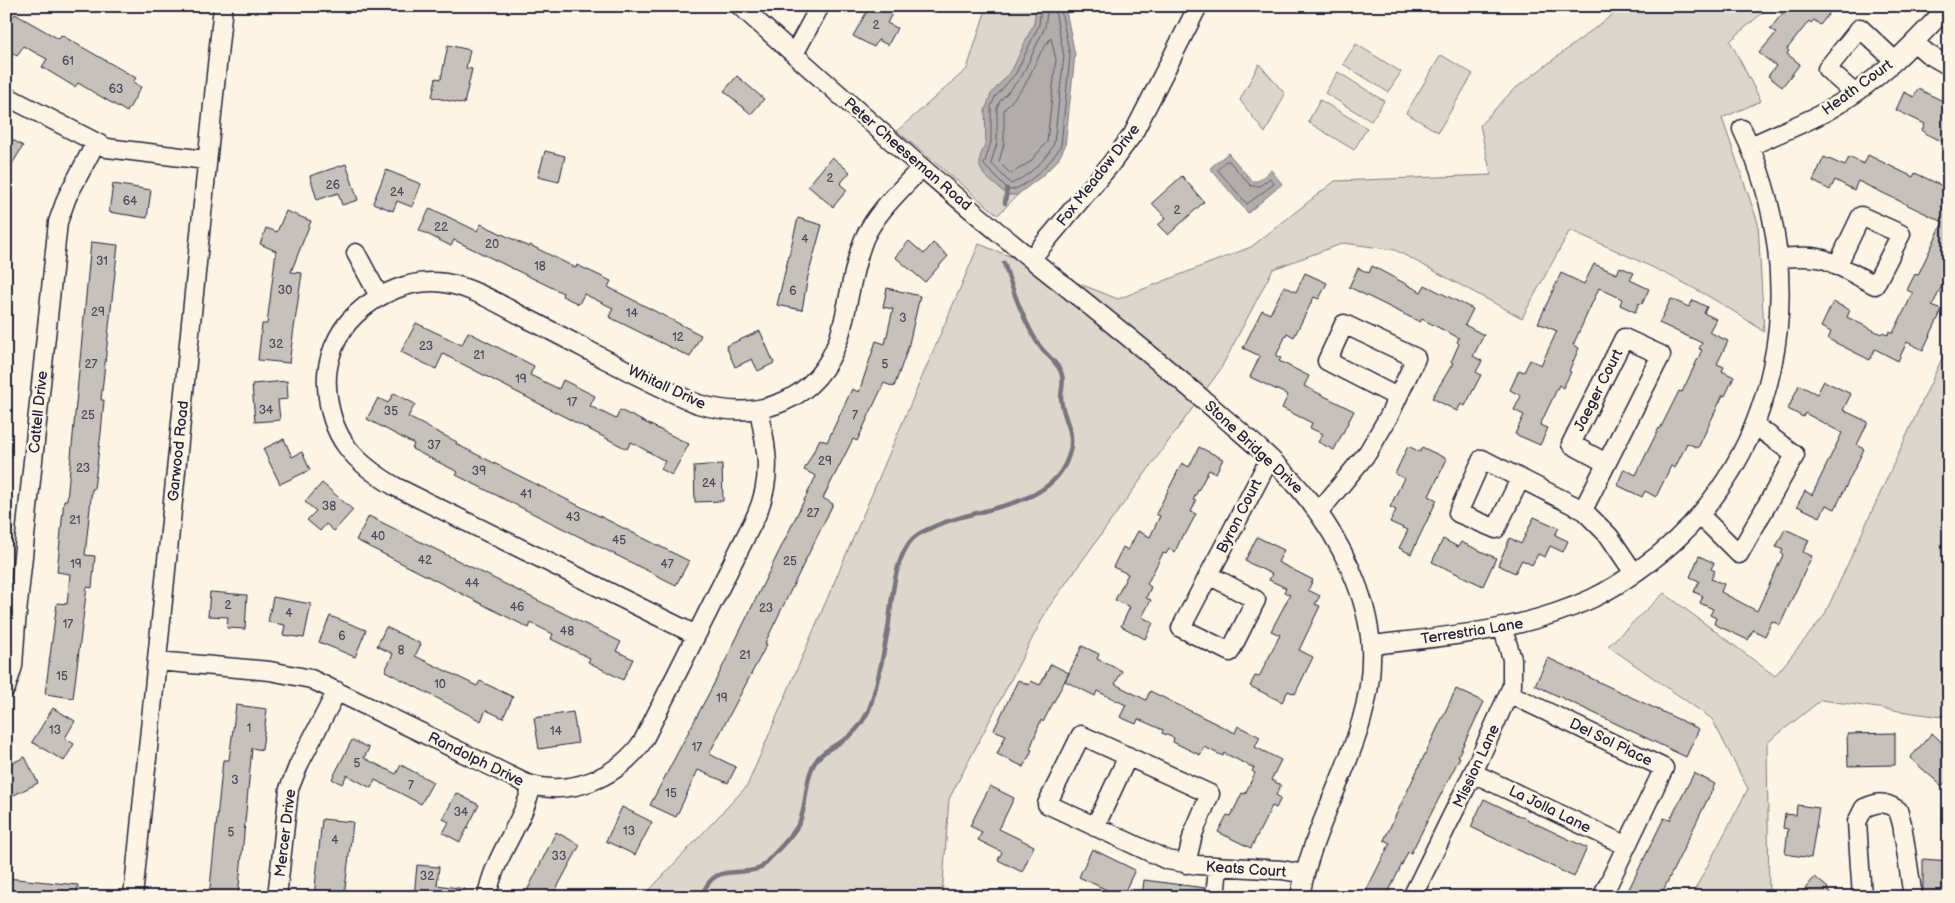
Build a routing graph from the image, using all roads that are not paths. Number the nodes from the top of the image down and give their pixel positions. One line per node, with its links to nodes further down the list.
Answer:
1 (223, 6): 15 (street, Garwood Road)
2 (740, 6): 7 (street, Peter Cheeseman Road)
3 (820, 6): 7 (street)
4 (1198, 6): 19 (street, Fox Meadow Drive)
5 (1948, 6): 6 (street, Heath Court)
6 (1914, 42): 8 (street, Heath Court); 9 (street)
7 (794, 54): 16 (street, Peter Cheeseman Road)
8 (1895, 61): 10 (street, Heath Court); 10 (street)
9 (1949, 66)
10 (1854, 93): 14 (street, Heath Court)
11 (6, 96): 13 (street)
12 (1742, 129): 14 (street, Terrestria Lane)
13 (95, 144): 15 (street); 38 (street, Cattell Drive)
14 (1751, 146): 18 (street, Terrestria Lane)
15 (206, 160): 37 (street, Garwood Road)
16 (920, 168): 19 (street, Peter Cheeseman Road); 24 (street, Whitall Drive)
17 (356, 253): 21 (street)
18 (1780, 258): 20 (street); 25 (street, Terrestria Lane)
19 (1031, 259): 22 (street, Peter Cheeseman Road)
20 (1837, 266)
21 (379, 296): 24 (street, Whitall Drive); 35 (street, Whitall Drive)
22 (1080, 296): 26 (street, Stone Bridge Drive)
23 (1397, 397): 23 (street); 30 (street)
24 (759, 410): 35 (street, Randolph Drive)
25 (1755, 425): 31 (street, Terrestria Lane); 31 (street)
26 (1270, 458): 30 (street, Stone Bridge Drive); 33 (street, Byron Court)
27 (1606, 463): 27 (street, Jaeger Court); 29 (street, Jaeger Court)
28 (1520, 479): 29 (street)
29 (1583, 510): 32 (street)
30 (1318, 513): 36 (street, Stone Bridge Drive)
31 (1700, 515): 32 (street, Terrestria Lane)
32 (1634, 574): 34 (street, Terrestria Lane)
33 (1209, 575): 33 (street, Byron Court)
34 (1503, 629): 36 (street, Terrestria Lane); 40 (street, Mission Lane)
35 (696, 635): 43 (street, Randolph Drive)
36 (1370, 645): 48 (street, Stone Bridge Drive)
37 (157, 661): 39 (street, Randolph Drive); 49 (street, Garwood Road)
38 (6, 688)
39 (337, 690): 43 (street, Randolph Drive); 50 (street, Mercer Drive)
40 (1510, 694): 42 (street, Mission Lane); 45 (street, Del Sol Place)
41 (1128, 756): 44 (street); 44 (street, Keats Court); 46 (street, Keats Court)
42 (1473, 773): 45 (street, La Jolla Lane); 54 (street, Mission Lane)
43 (532, 785): 51 (street)
44 (1095, 827): 46 (street, Keats Court)
45 (1626, 846): 55 (street, Del Sol Place)
46 (1186, 864): 47 (street, Keats Court)
47 (1218, 867): 48 (street, Keats Court); 52 (street)
48 (1305, 874): 53 (street, Stone Bridge Drive)
49 (133, 897)
50 (277, 897)
51 (487, 897)
52 (1215, 897)
53 (1300, 897)
54 (1412, 897)
55 (1602, 897)
56 (1862, 897): 57 (street)
57 (1913, 897)

